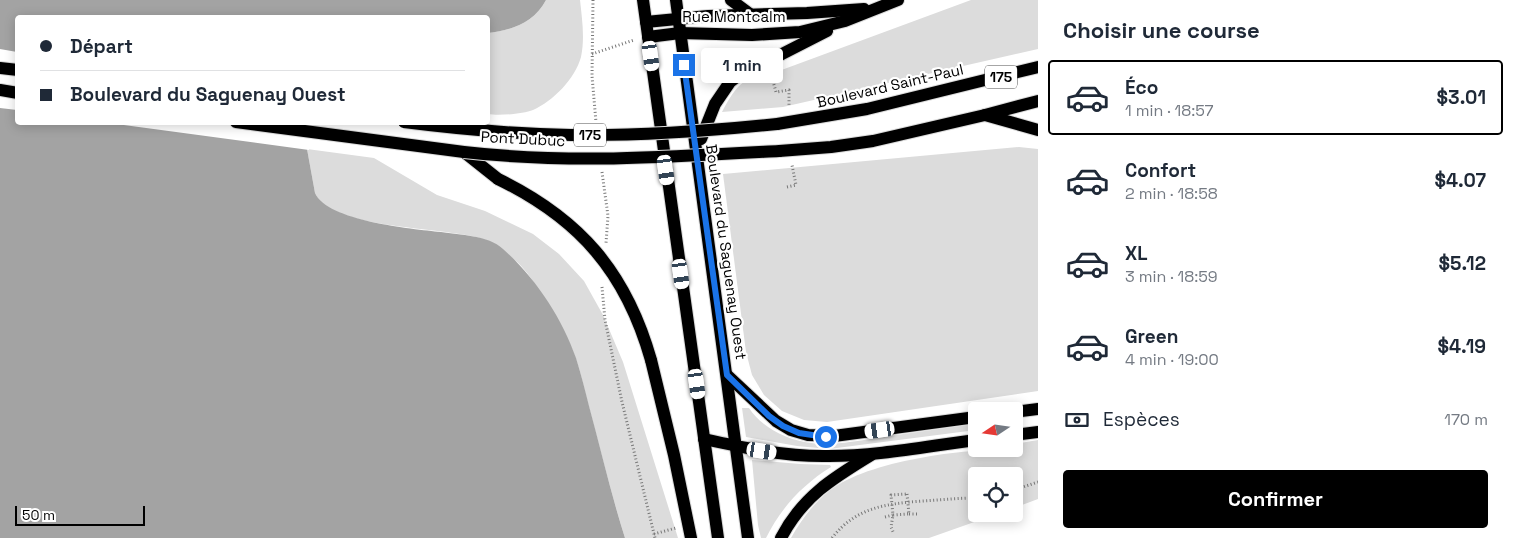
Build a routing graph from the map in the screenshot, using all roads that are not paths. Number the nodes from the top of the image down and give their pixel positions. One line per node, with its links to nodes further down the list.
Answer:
1 (643, 0): 9 (main road)
2 (676, 0): 7 (main road, Boulevard du Saguenay Ouest)
3 (731, 0): 6 (main road)
4 (898, 0): 5 (main road, Rue Montcalm)
5 (877, 8): 6 (main road, Rue Montcalm); 8 (main road, Rue Montcalm)
6 (750, 14): 7 (main road, Rue Montcalm)
7 (678, 18): 9 (main road, Rue Montcalm); 10 (main road, Boulevard du Saguenay Ouest)
8 (845, 21): 10 (main road, Rue Montcalm); 23 (main road)
9 (646, 22): 11 (main road)
10 (680, 33): 11 (main road, Rue Montcalm); 23 (main road, Boulevard du Saguenay Ouest)
11 (643, 38): 31 (main road)
12 (0, 68): 14 (main road)
13 (1038, 68): 19 (main road, Boulevard Saint-Paul / 175)
14 (15, 70)
15 (0, 90): 16 (main road)
16 (15, 92)
17 (1038, 101): 18 (main road, 175)
18 (985, 115): 22 (main road); 24 (main road, Pont Dubuc / 175, bridge)
19 (777, 124): 21 (main road, Pont Dubuc / 175, bridge)
20 (259, 125): 24 (main road, Pont Dubuc / 175)
21 (433, 125)
22 (1038, 130)
23 (696, 151): 25 (main road, Boulevard du Saguenay Ouest)
24 (464, 152): 35 (main road, bridge)
25 (727, 375): 28 (main road); 33 (main road, Boulevard du Saguenay Ouest)
26 (1038, 409): 27 (main road)
27 (1023, 411)
28 (968, 418)
29 (1038, 432): 30 (main road)
30 (1023, 434)
31 (704, 439): 33 (main road); 36 (main road)
32 (968, 441): 34 (main road)
33 (736, 446): 34 (main road); 37 (main road, Boulevard du Saguenay Ouest)
34 (874, 453): 38 (main road)
35 (691, 538)
36 (718, 538)
37 (748, 538)
38 (780, 538)

